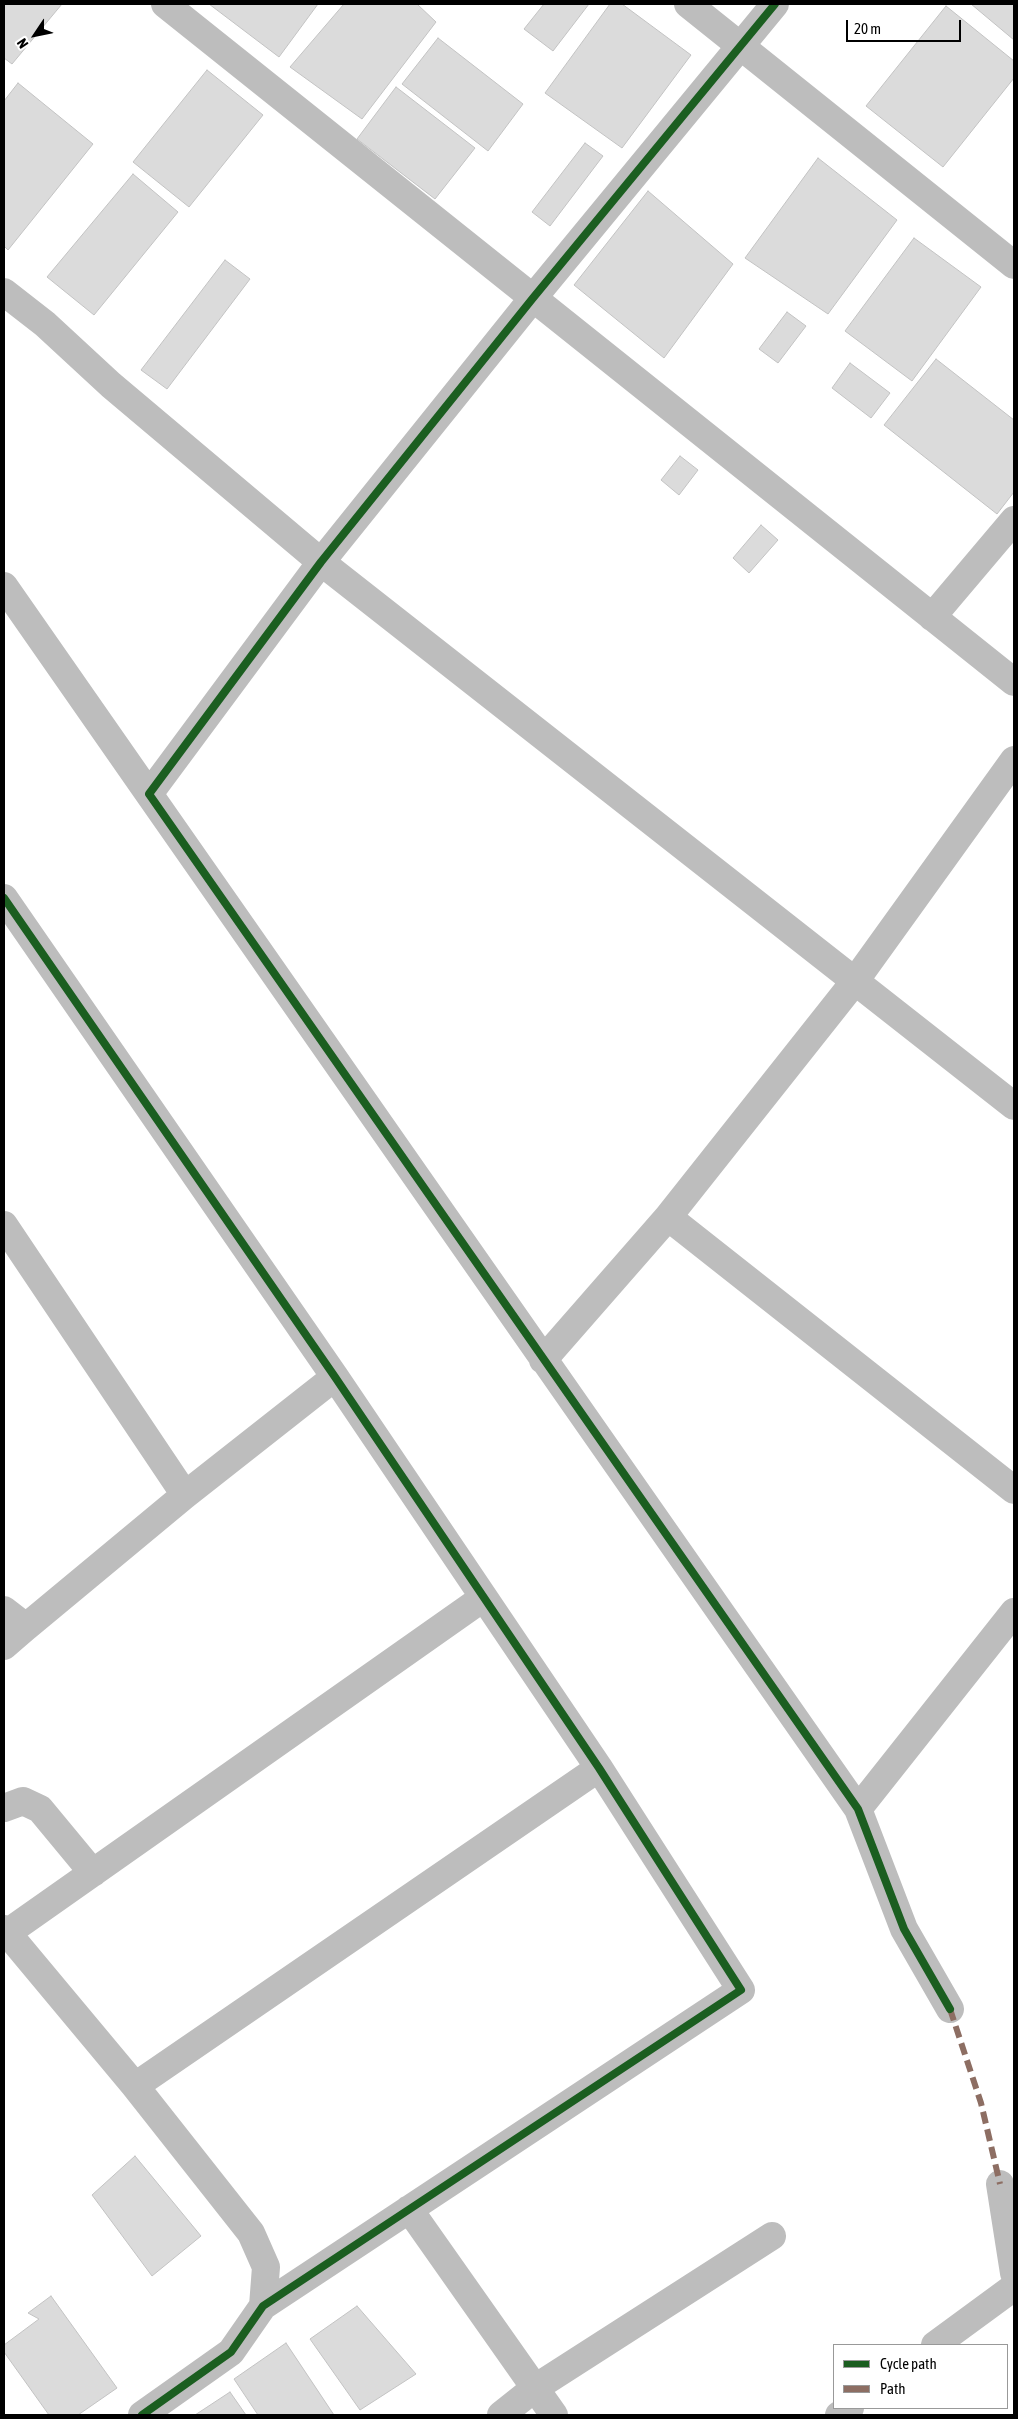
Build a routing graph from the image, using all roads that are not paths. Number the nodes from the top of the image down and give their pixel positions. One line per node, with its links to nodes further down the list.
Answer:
1 (165, 4): 7 (street)
2 (688, 4): 4 (street)
3 (775, 4): 4 (street)
4 (740, 46): 5 (street); 7 (street)
5 (1014, 265)
6 (4, 292): 9 (street)
7 (533, 298): 9 (street); 11 (street)
8 (1014, 520): 11 (street)
9 (322, 562): 14 (street); 16 (street)
10 (4, 586): 14 (street)
11 (932, 617): 12 (street)
12 (1014, 682)
13 (1014, 760): 16 (street)
14 (149, 794): 20 (street)
15 (4, 898): 21 (street)
16 (855, 981): 17 (street); 18 (street)
17 (1014, 1106)
18 (668, 1216): 20 (street); 22 (street)
19 (4, 1225): 23 (street)
20 (543, 1360): 31 (street)
21 (335, 1377): 23 (street); 24 (street)
22 (1014, 1490)
23 (184, 1495): 27 (street)
24 (483, 1598): 29 (street); 32 (street)
25 (4, 1610): 27 (street)
26 (1014, 1612): 31 (street)
27 (26, 1627): 28 (street)
28 (4, 1646)
29 (599, 1768): 35 (street); 37 (street)
30 (4, 1808): 32 (street)
31 (858, 1809): 34 (street)
32 (93, 1873): 33 (street)
33 (6, 1931): 35 (street)
34 (950, 2009)
35 (135, 2086): 41 (street)
36 (1000, 2184): 39 (street)
37 (409, 2209): 41 (street); 43 (street)
38 (772, 2236): 43 (street)
39 (1014, 2273)
40 (1014, 2287): 42 (street)
41 (263, 2306): 44 (street)
42 (936, 2344)
43 (535, 2388): 45 (street); 46 (street)
44 (142, 2415)
45 (501, 2415)
46 (554, 2415)

